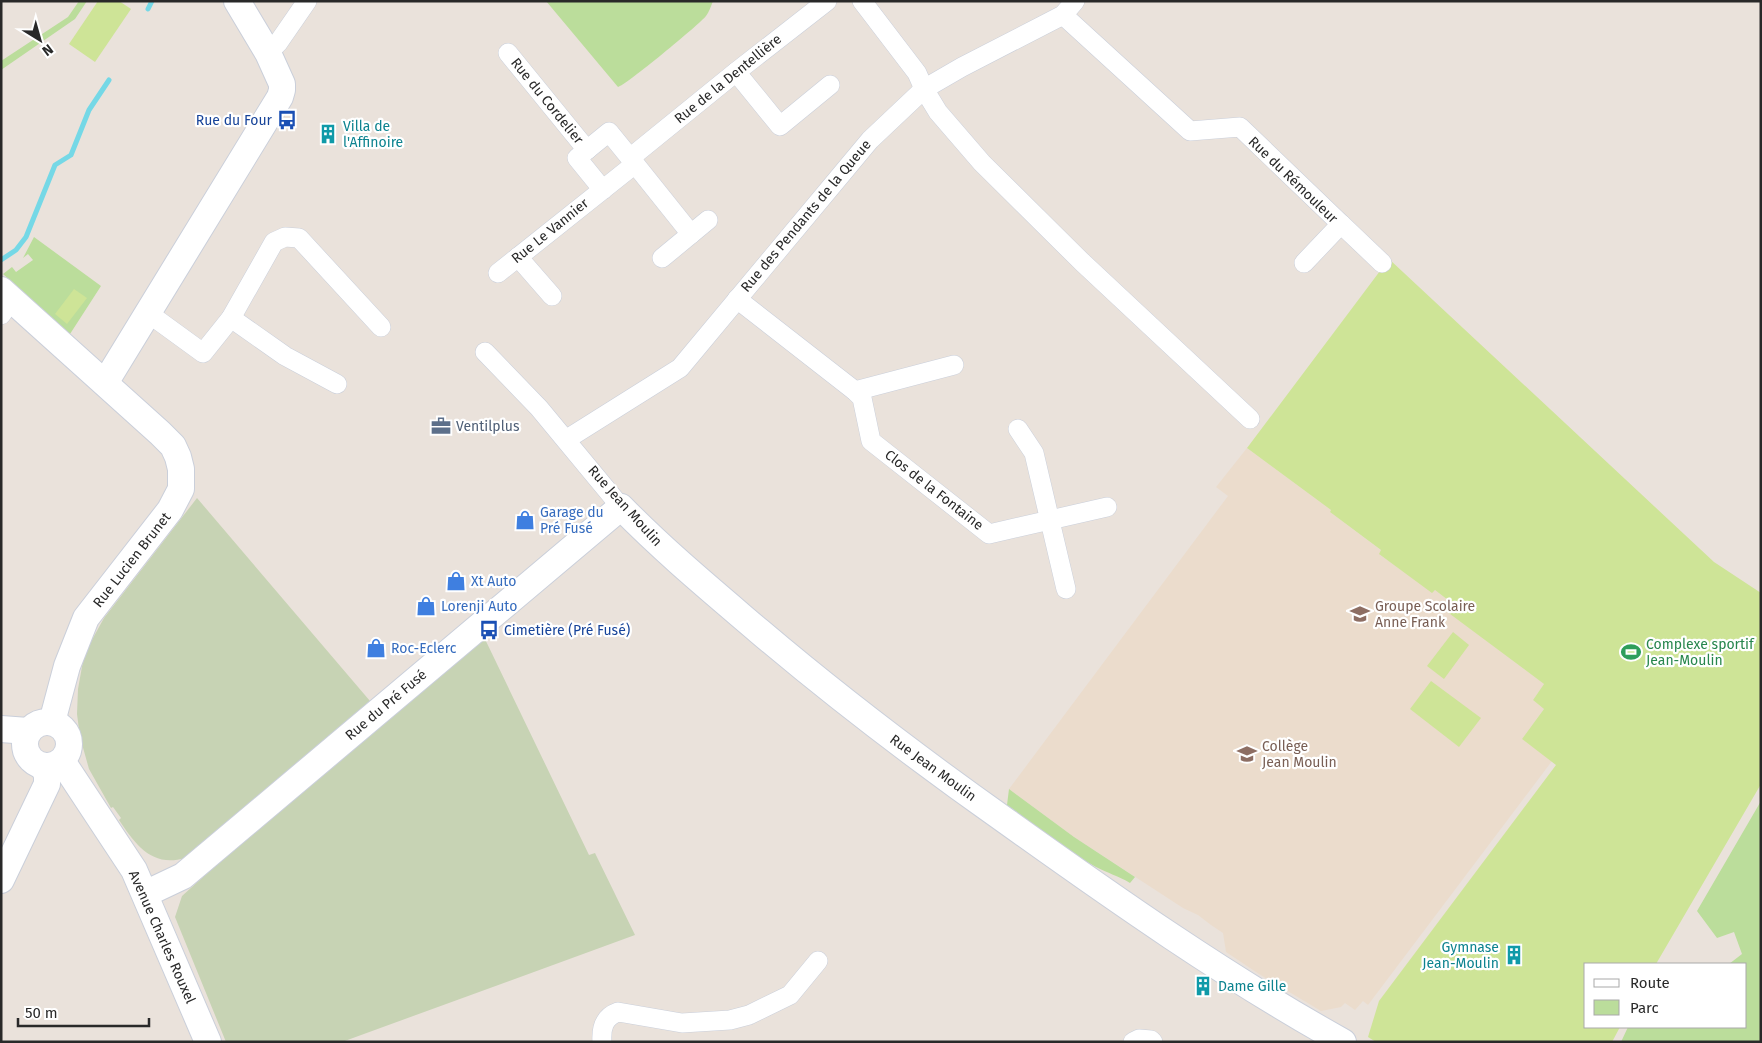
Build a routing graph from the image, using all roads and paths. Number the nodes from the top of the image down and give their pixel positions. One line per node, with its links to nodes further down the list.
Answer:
1 (237, 1): 7 (street)
2 (307, 1): 7 (street)
3 (827, 1): 8 (street, Rue de la Dentellière)
4 (862, 1): 10 (street)
5 (1069, 8): 10 (street, Rue des Pendants de la Queue); 15 (street, Rue du Rémouleur)
6 (508, 52): 11 (street, Rue du Cordelier)
7 (268, 53): 25 (street)
8 (736, 72): 9 (street); 12 (street, Rue de la Dentellière)
9 (830, 85)
10 (924, 89): 23 (street, Rue des Pendants de la Queue); 33 (street)
11 (587, 150): 12 (street); 13 (street)
12 (633, 161): 13 (street, Rue de la Dentellière); 16 (street)
13 (603, 190): 17 (street, Rue Le Vannier)
14 (708, 220): 16 (street)
15 (1340, 224): 19 (street, Rue du Rémouleur); 20 (street)
16 (691, 234): 18 (street)
17 (518, 257): 21 (street, Rue Le Vannier); 22 (street)
18 (662, 258)
19 (1304, 263)
20 (1382, 263)
21 (498, 273)
22 (552, 296)
23 (737, 299): 32 (street, Clos de la Fontaine); 35 (street, Rue des Pendants de la Queue)
24 (5, 301): 30 (street, Rue Lucien Brunet)
25 (148, 313): 26 (street); 30 (street)
26 (231, 318): 27 (street); 31 (street)
27 (381, 327)
28 (485, 352): 35 (street, Rue Jean Moulin)
29 (954, 365): 32 (street)
30 (105, 383): 40 (street, Rue Lucien Brunet)
31 (337, 384)
32 (856, 391): 38 (street, Clos de la Fontaine)
33 (1250, 419)
34 (1018, 429): 38 (street)
35 (567, 440): 36 (street, Rue Jean Moulin)
36 (621, 507): 45 (street, Rue du Pré Fusé); 51 (street, Rue Jean Moulin)
37 (1107, 507): 38 (street, Clos de la Fontaine)
38 (1050, 521): 39 (street)
39 (1066, 589)
40 (52, 722): 42 (street); 43 (street)
41 (1, 729): 42 (street)
42 (28, 731): 43 (street)
43 (52, 763): 44 (street); 45 (street, Avenue Charles Rouxel)
44 (1, 880)
45 (145, 894): 47 (street, Avenue Charles Rouxel)
46 (818, 962): 48 (street)
47 (208, 1042)
48 (602, 1042)
49 (1133, 1042): 50 (street)
50 (1153, 1042)
51 (1343, 1042)

